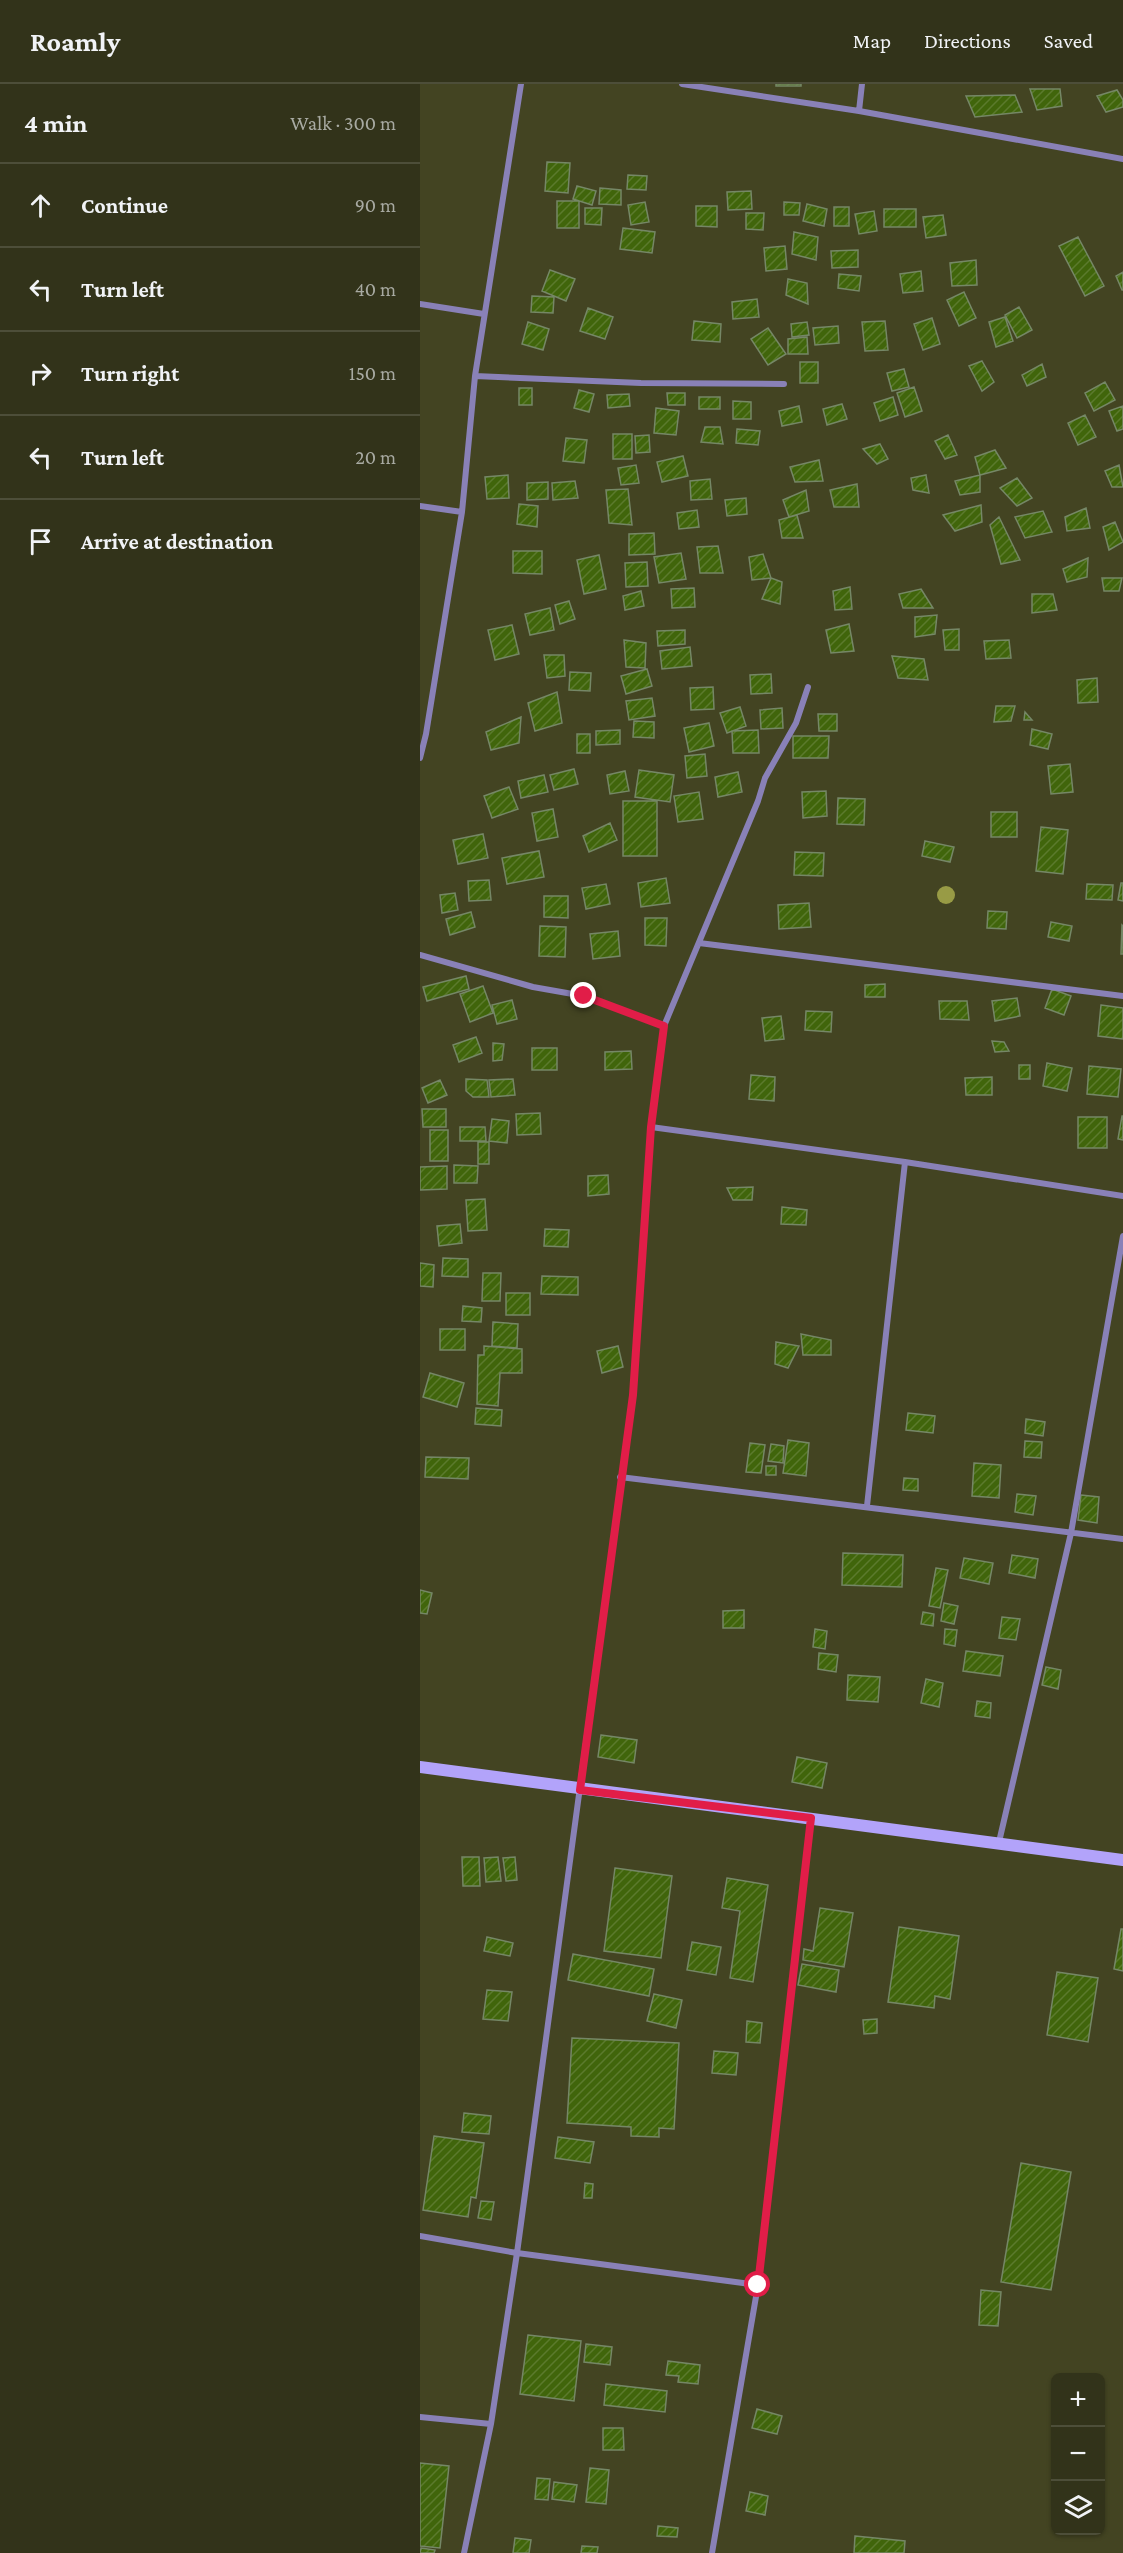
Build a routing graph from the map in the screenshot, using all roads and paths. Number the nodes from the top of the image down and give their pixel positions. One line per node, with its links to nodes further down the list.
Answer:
1 (520, 84): 7 (street)
2 (682, 84): 4 (street)
3 (862, 84): 4 (street)
4 (859, 111): 5 (street)
5 (1123, 159)
6 (420, 304): 7 (street)
7 (484, 314): 8 (street)
8 (475, 376): 9 (street); 11 (street)
9 (784, 384)
10 (420, 506): 11 (street)
11 (462, 512): 13 (street)
12 (808, 687): 15 (street)
13 (423, 733): 14 (street)
14 (420, 758)
15 (699, 943): 17 (street); 18 (street)
16 (420, 954): 18 (street)
17 (1123, 996)
18 (664, 1026): 19 (street)
19 (651, 1127): 20 (street); 23 (street)
20 (905, 1162): 21 (street); 24 (street)
21 (1123, 1196)
22 (1123, 1236): 25 (street)
23 (620, 1477): 24 (street); 28 (street)
24 (867, 1506): 25 (street)
25 (1071, 1533): 26 (street); 30 (street)
26 (1123, 1539)
27 (420, 1767): 28 (street)
28 (580, 1790): 29 (street); 33 (street)
29 (811, 1818): 30 (street); 34 (street)
30 (999, 1842): 31 (street)
31 (1123, 1860)
32 (420, 2236): 33 (street)
33 (517, 2253): 34 (street); 36 (street)
34 (758, 2285): 38 (street)
35 (420, 2417): 36 (street)
36 (490, 2424): 37 (street)
37 (464, 2553)
38 (712, 2553)

